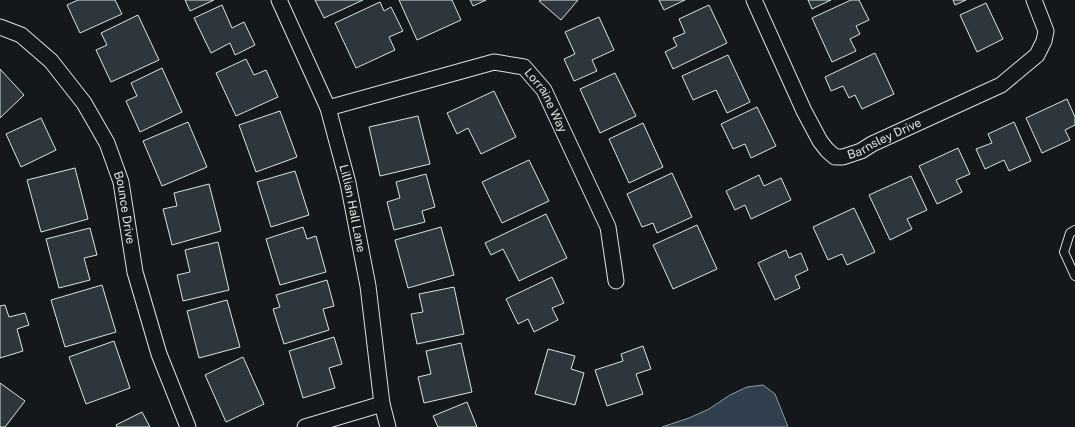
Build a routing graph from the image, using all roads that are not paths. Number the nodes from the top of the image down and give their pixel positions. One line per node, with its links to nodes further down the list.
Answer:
1 (279, 0): 5 (street, Lillian Hall Lane)
2 (754, 0): 3 (street, Barnsley Drive)
3 (1035, 1)
4 (0, 27): 10 (street, Bounce Drive)
5 (328, 108): 8 (street, Lorraine Way); 9 (street, Lillian Hall Lane)
6 (1075, 230): 7 (lane)
7 (1075, 276)
8 (616, 281)
9 (382, 404): 11 (street); 12 (street, Lillian Hall Lane)
10 (188, 427)
11 (305, 427)
12 (388, 427)

